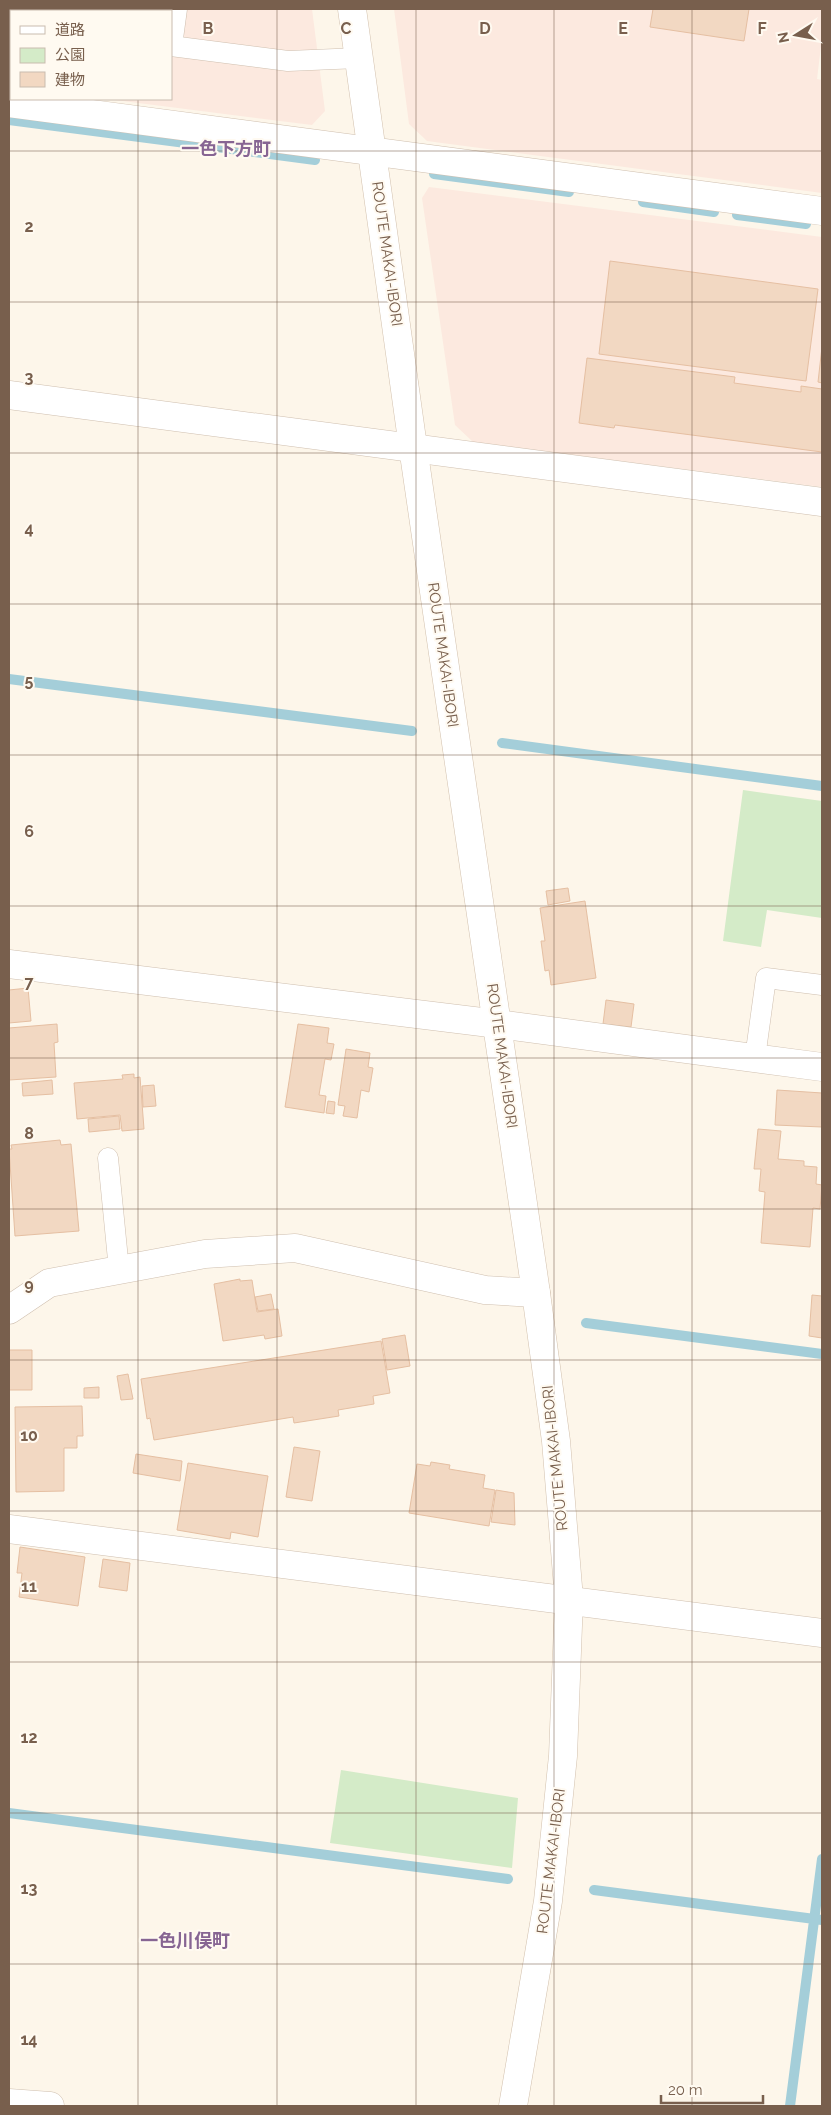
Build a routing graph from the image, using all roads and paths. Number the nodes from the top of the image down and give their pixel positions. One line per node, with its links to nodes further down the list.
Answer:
1 (177, 9): 3 (lane)
2 (352, 9): 4 (street, ROUTE MAKAI-IBORI)
3 (172, 46): 4 (lane)
4 (359, 58): 6 (street, ROUTE MAKAI-IBORI)
5 (9, 103): 6 (street)
6 (373, 152): 7 (street); 9 (street, ROUTE MAKAI-IBORI)
7 (822, 211)
8 (9, 395): 9 (street)
9 (413, 447): 10 (street); 13 (street, ROUTE MAKAI-IBORI)
10 (822, 502)
11 (9, 964): 13 (street)
12 (822, 986): 14 (lane)
13 (498, 1024): 14 (street); 18 (street, ROUTE MAKAI-IBORI)
14 (755, 1058): 15 (street)
15 (822, 1067)
16 (108, 1158): 17 (lane)
17 (119, 1270): 18 (street); 19 (street)
18 (536, 1293): 21 (street, ROUTE MAKAI-IBORI)
19 (11, 1304)
20 (9, 1529): 21 (street)
21 (569, 1599): 22 (street); 25 (street, ROUTE MAKAI-IBORI)
22 (822, 1632)
23 (9, 2103): 24 (street)
24 (50, 2106)
25 (513, 2106)

